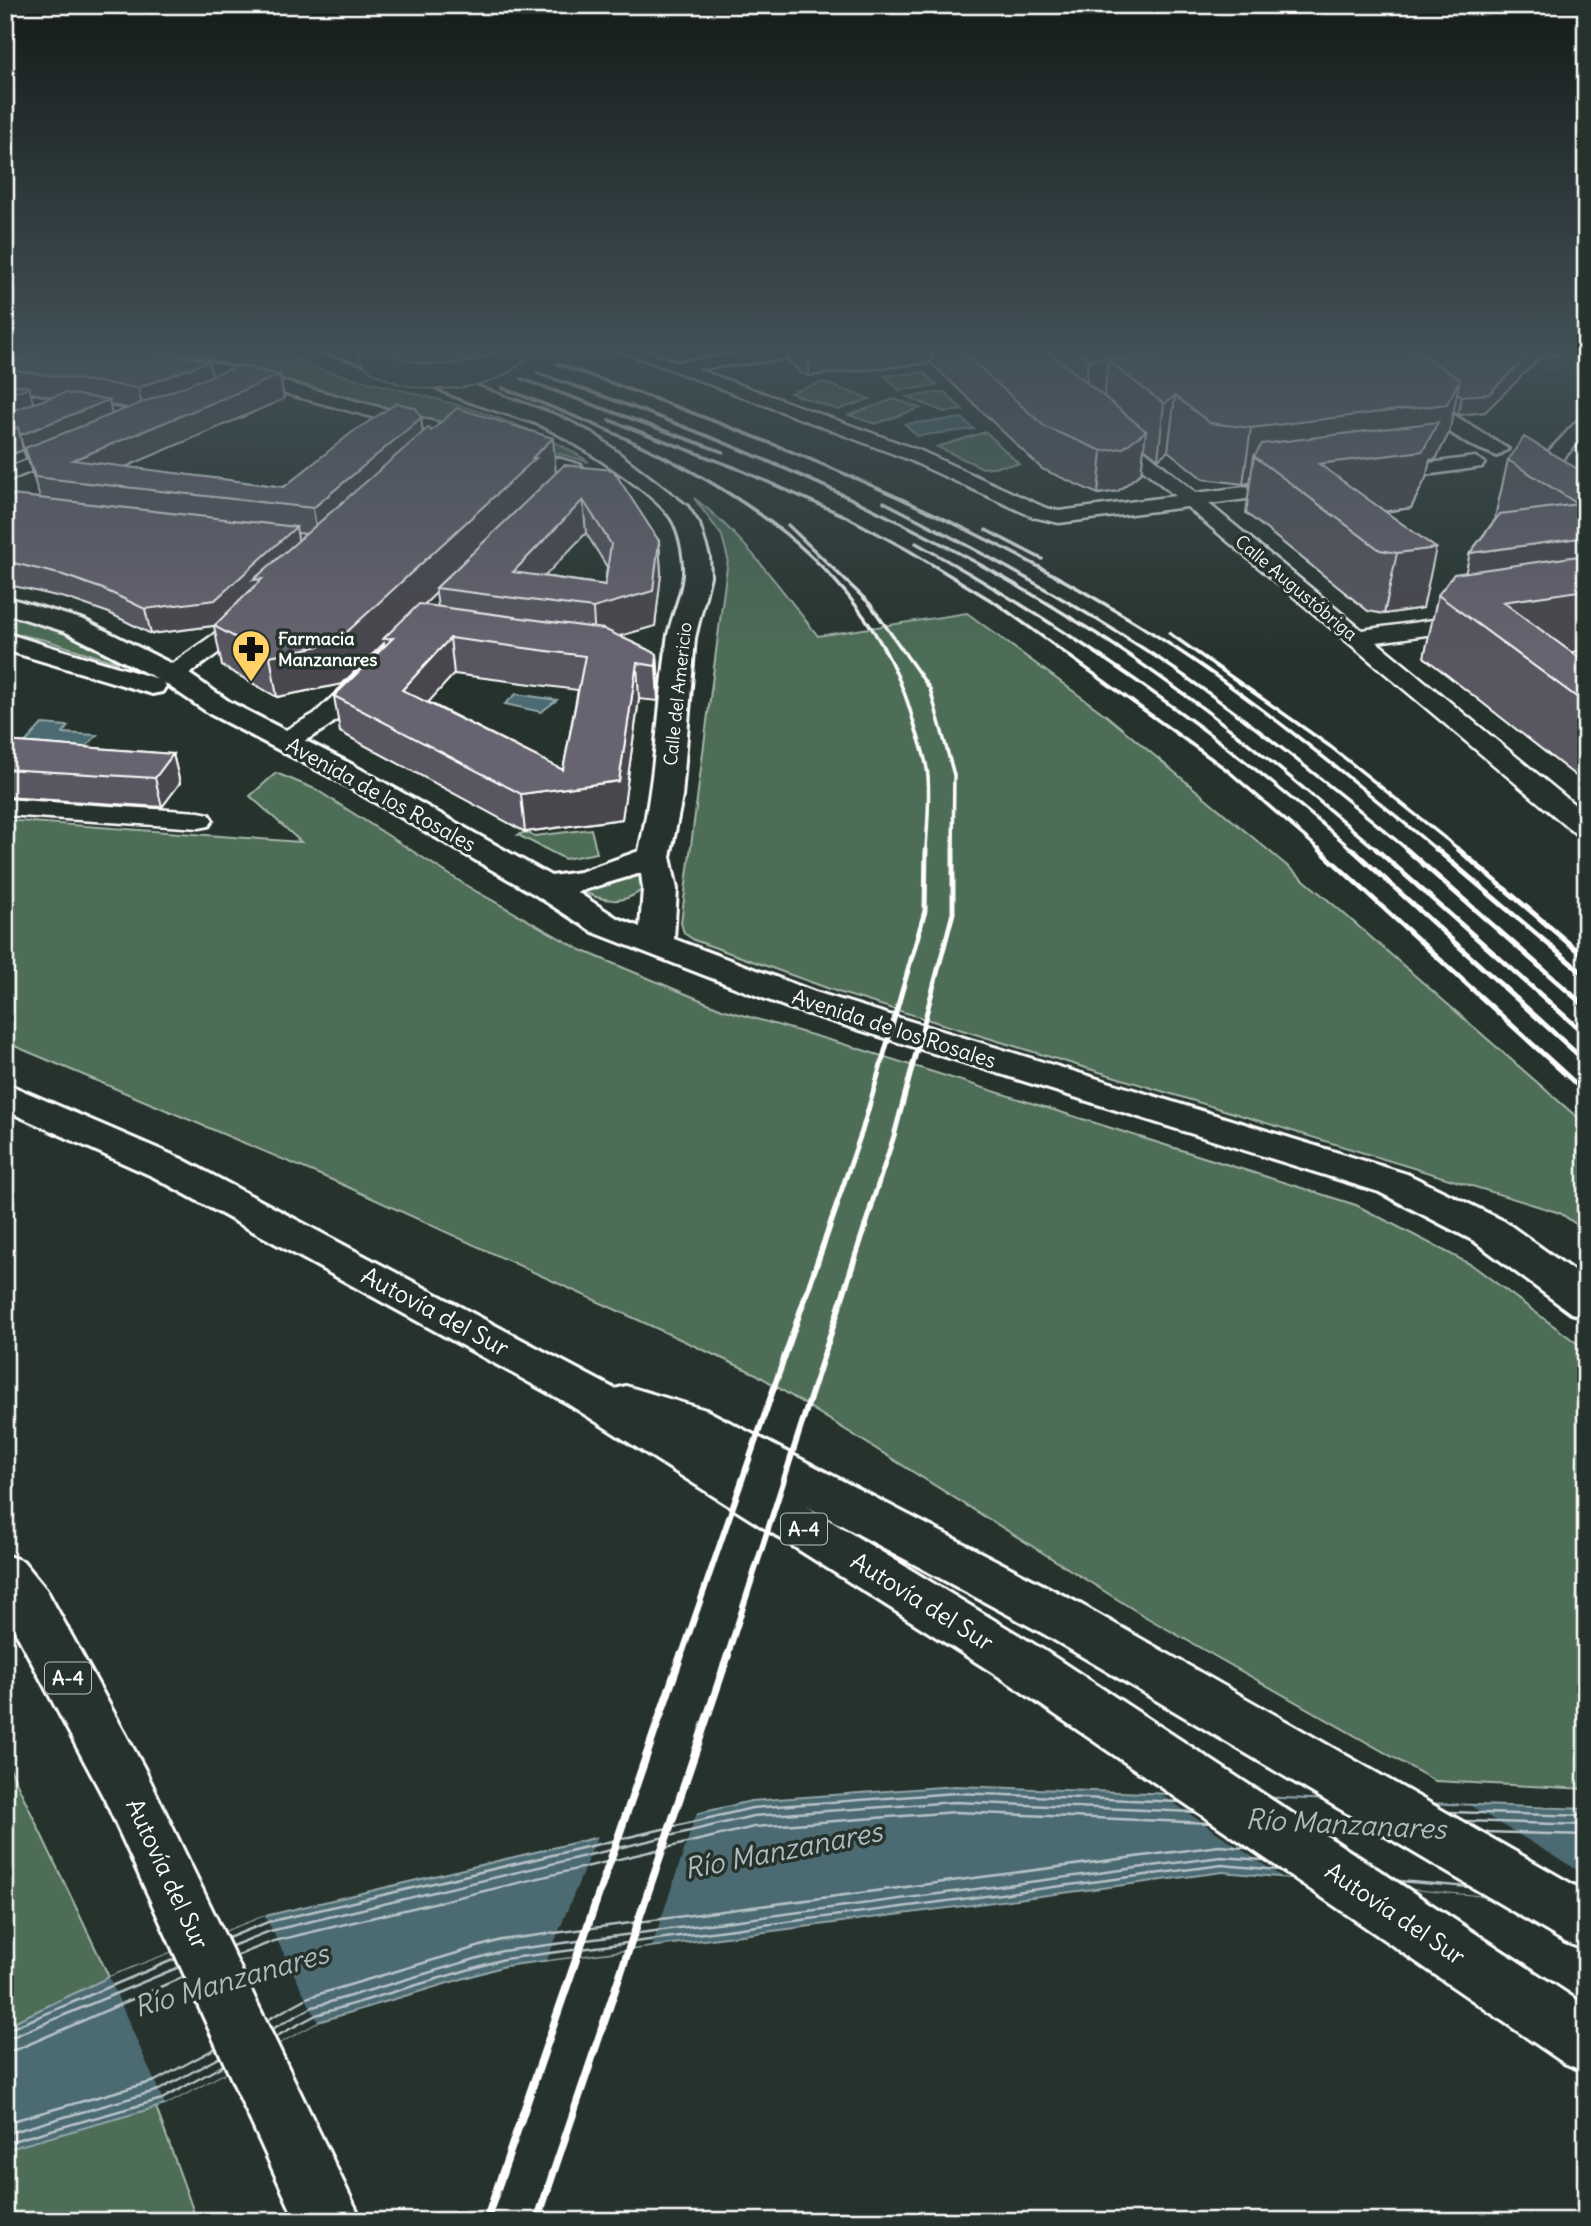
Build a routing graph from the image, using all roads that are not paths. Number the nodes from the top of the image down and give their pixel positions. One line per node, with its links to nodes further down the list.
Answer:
1 (65, 451): 11 (street)
2 (514, 451): 16 (street)
3 (605, 451): 29 (main road, Calle del Americio)
4 (903, 451): 15 (street)
5 (1133, 451): 15 (street, Calle Augustóbriga)
6 (1488, 451): 10 (main road)
7 (1493, 451): 10 (main road)
8 (1531, 451): 10 (street)
9 (1575, 460): 10 (street)
10 (1509, 462): 12 (street); 13 (main road)
11 (5, 475)
12 (1363, 478)
13 (1552, 484)
14 (1308, 485): 15 (street)
15 (1190, 500): 20 (street, Calle Augustóbriga)
16 (540, 509)
17 (262, 602): 23 (street)
18 (5, 605): 23 (main road, Avenida de los Rosales)
19 (1493, 618): 20 (street)
20 (1355, 638): 28 (street, Calle Augustóbriga)
21 (5, 641): 24 (main road, Avenida de los Rosales)
22 (381, 665): 25 (street)
23 (172, 675): 24 (main road, Avenida de los Rosales)
24 (220, 708): 25 (main road, Avenida de los Rosales)
25 (284, 741): 31 (main road, Avenida de los Rosales)
26 (5, 807): 27 (street)
27 (199, 820)
28 (1584, 825)
29 (654, 857): 30 (main road, Calle del Americio); 31 (main road)
30 (660, 889): 31 (main road); 32 (main road, Calle del Americio)
31 (552, 890): 32 (main road, Avenida de los Rosales)
32 (656, 944): 34 (main road, Avenida de los Rosales)
33 (5, 1095): 35 (main road, Autovía del Sur / A-4)
34 (1586, 1302)
35 (581, 1390): 37 (main road); 38 (main road, Autovía del Sur / A-4)
36 (5, 1575): 39 (main road, Autovía del Sur / A-4)
37 (1586, 1923)
38 (1586, 2042)
39 (330, 2221)

